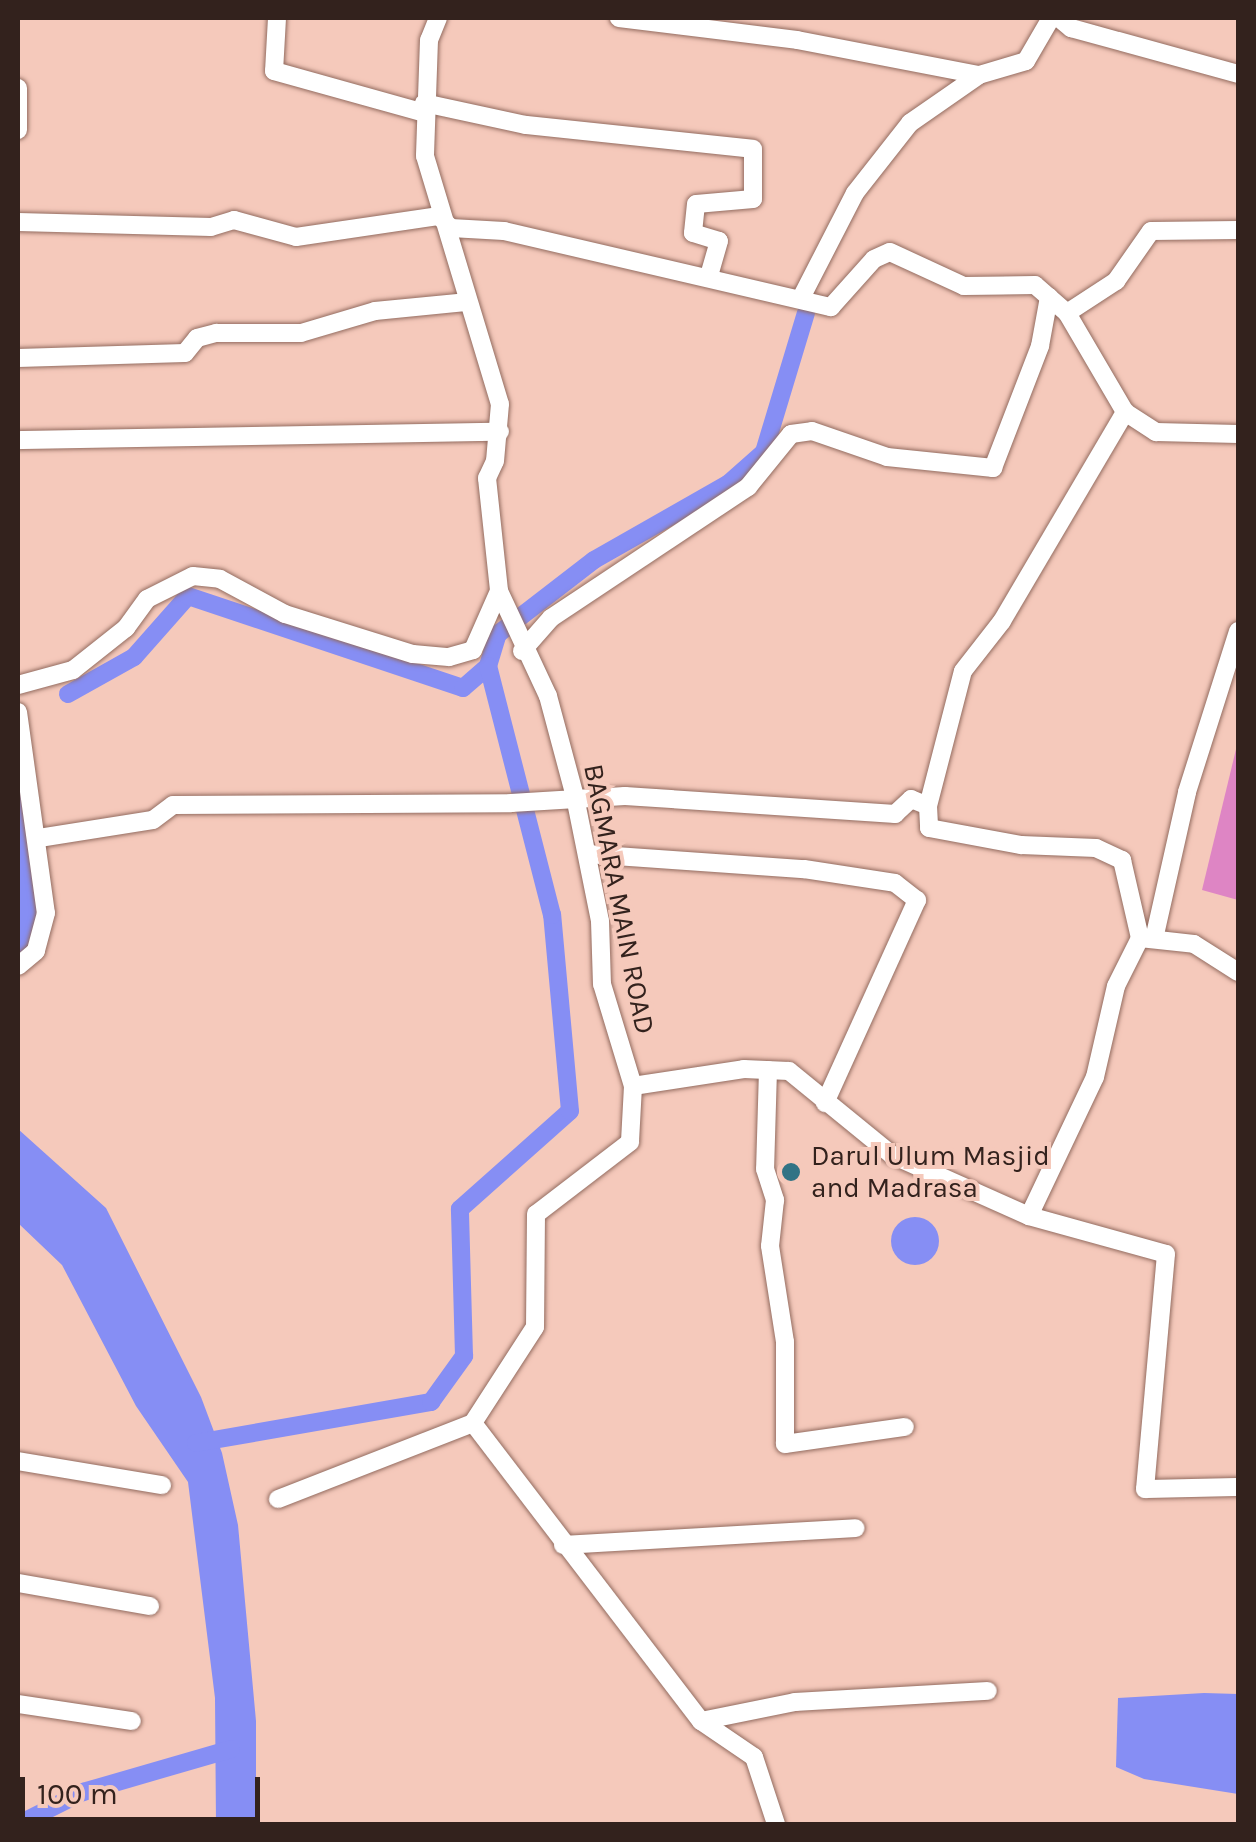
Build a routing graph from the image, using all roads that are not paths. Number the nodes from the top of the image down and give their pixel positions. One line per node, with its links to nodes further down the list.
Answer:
1 (277, 18): 8 (street)
2 (438, 18): 8 (street, BAGMARA MAIN ROAD)
3 (619, 18): 6 (street)
4 (1055, 18): 5 (street); 6 (street)
5 (1238, 74)
6 (978, 75): 15 (street)
7 (18, 88): 9 (street)
8 (424, 108): 10 (street, BAGMARA MAIN ROAD); 13 (street)
9 (18, 130)
10 (439, 216): 11 (street); 13 (street); 16 (street, BAGMARA MAIN ROAD)
11 (18, 222)
12 (1238, 230): 17 (street)
13 (709, 277): 15 (street)
14 (1049, 297): 15 (street); 17 (street); 25 (street)
15 (800, 298)
16 (466, 302): 18 (street); 20 (street, BAGMARA MAIN ROAD)
17 (1066, 313): 19 (street)
18 (18, 358)
19 (1125, 412): 21 (street); 29 (street)
20 (500, 432): 22 (street); 23 (street, BAGMARA MAIN ROAD)
21 (1238, 434)
22 (18, 440)
23 (501, 599): 25 (street, BAGMARA MAIN ROAD); 26 (street)
24 (1238, 631): 32 (street)
25 (521, 645): 28 (street, BAGMARA MAIN ROAD)
26 (18, 685)
27 (18, 712): 30 (street)
28 (575, 797): 29 (street); 30 (street); 31 (street, BAGMARA MAIN ROAD)
29 (928, 806): 32 (street)
30 (40, 838): 33 (street)
31 (587, 854): 36 (street, BAGMARA MAIN ROAD); 37 (street)
32 (1147, 938): 34 (street); 38 (street)
33 (18, 966)
34 (1238, 972)
35 (768, 1070): 36 (street); 37 (street); 40 (street)
36 (633, 1086): 39 (street, BAGMARA MAIN ROAD)
37 (825, 1103): 38 (street)
38 (1029, 1216): 43 (street)
39 (473, 1424): 44 (street); 46 (street)
40 (905, 1427)
41 (18, 1461): 42 (street)
42 (162, 1485)
43 (1238, 1486)
44 (278, 1499)
45 (856, 1528): 46 (street)
46 (563, 1545): 52 (street)
47 (18, 1583): 48 (street)
48 (150, 1606)
49 (988, 1692): 52 (street)
50 (18, 1704): 51 (street)
51 (132, 1721)
52 (701, 1722): 53 (street)
53 (776, 1824)

